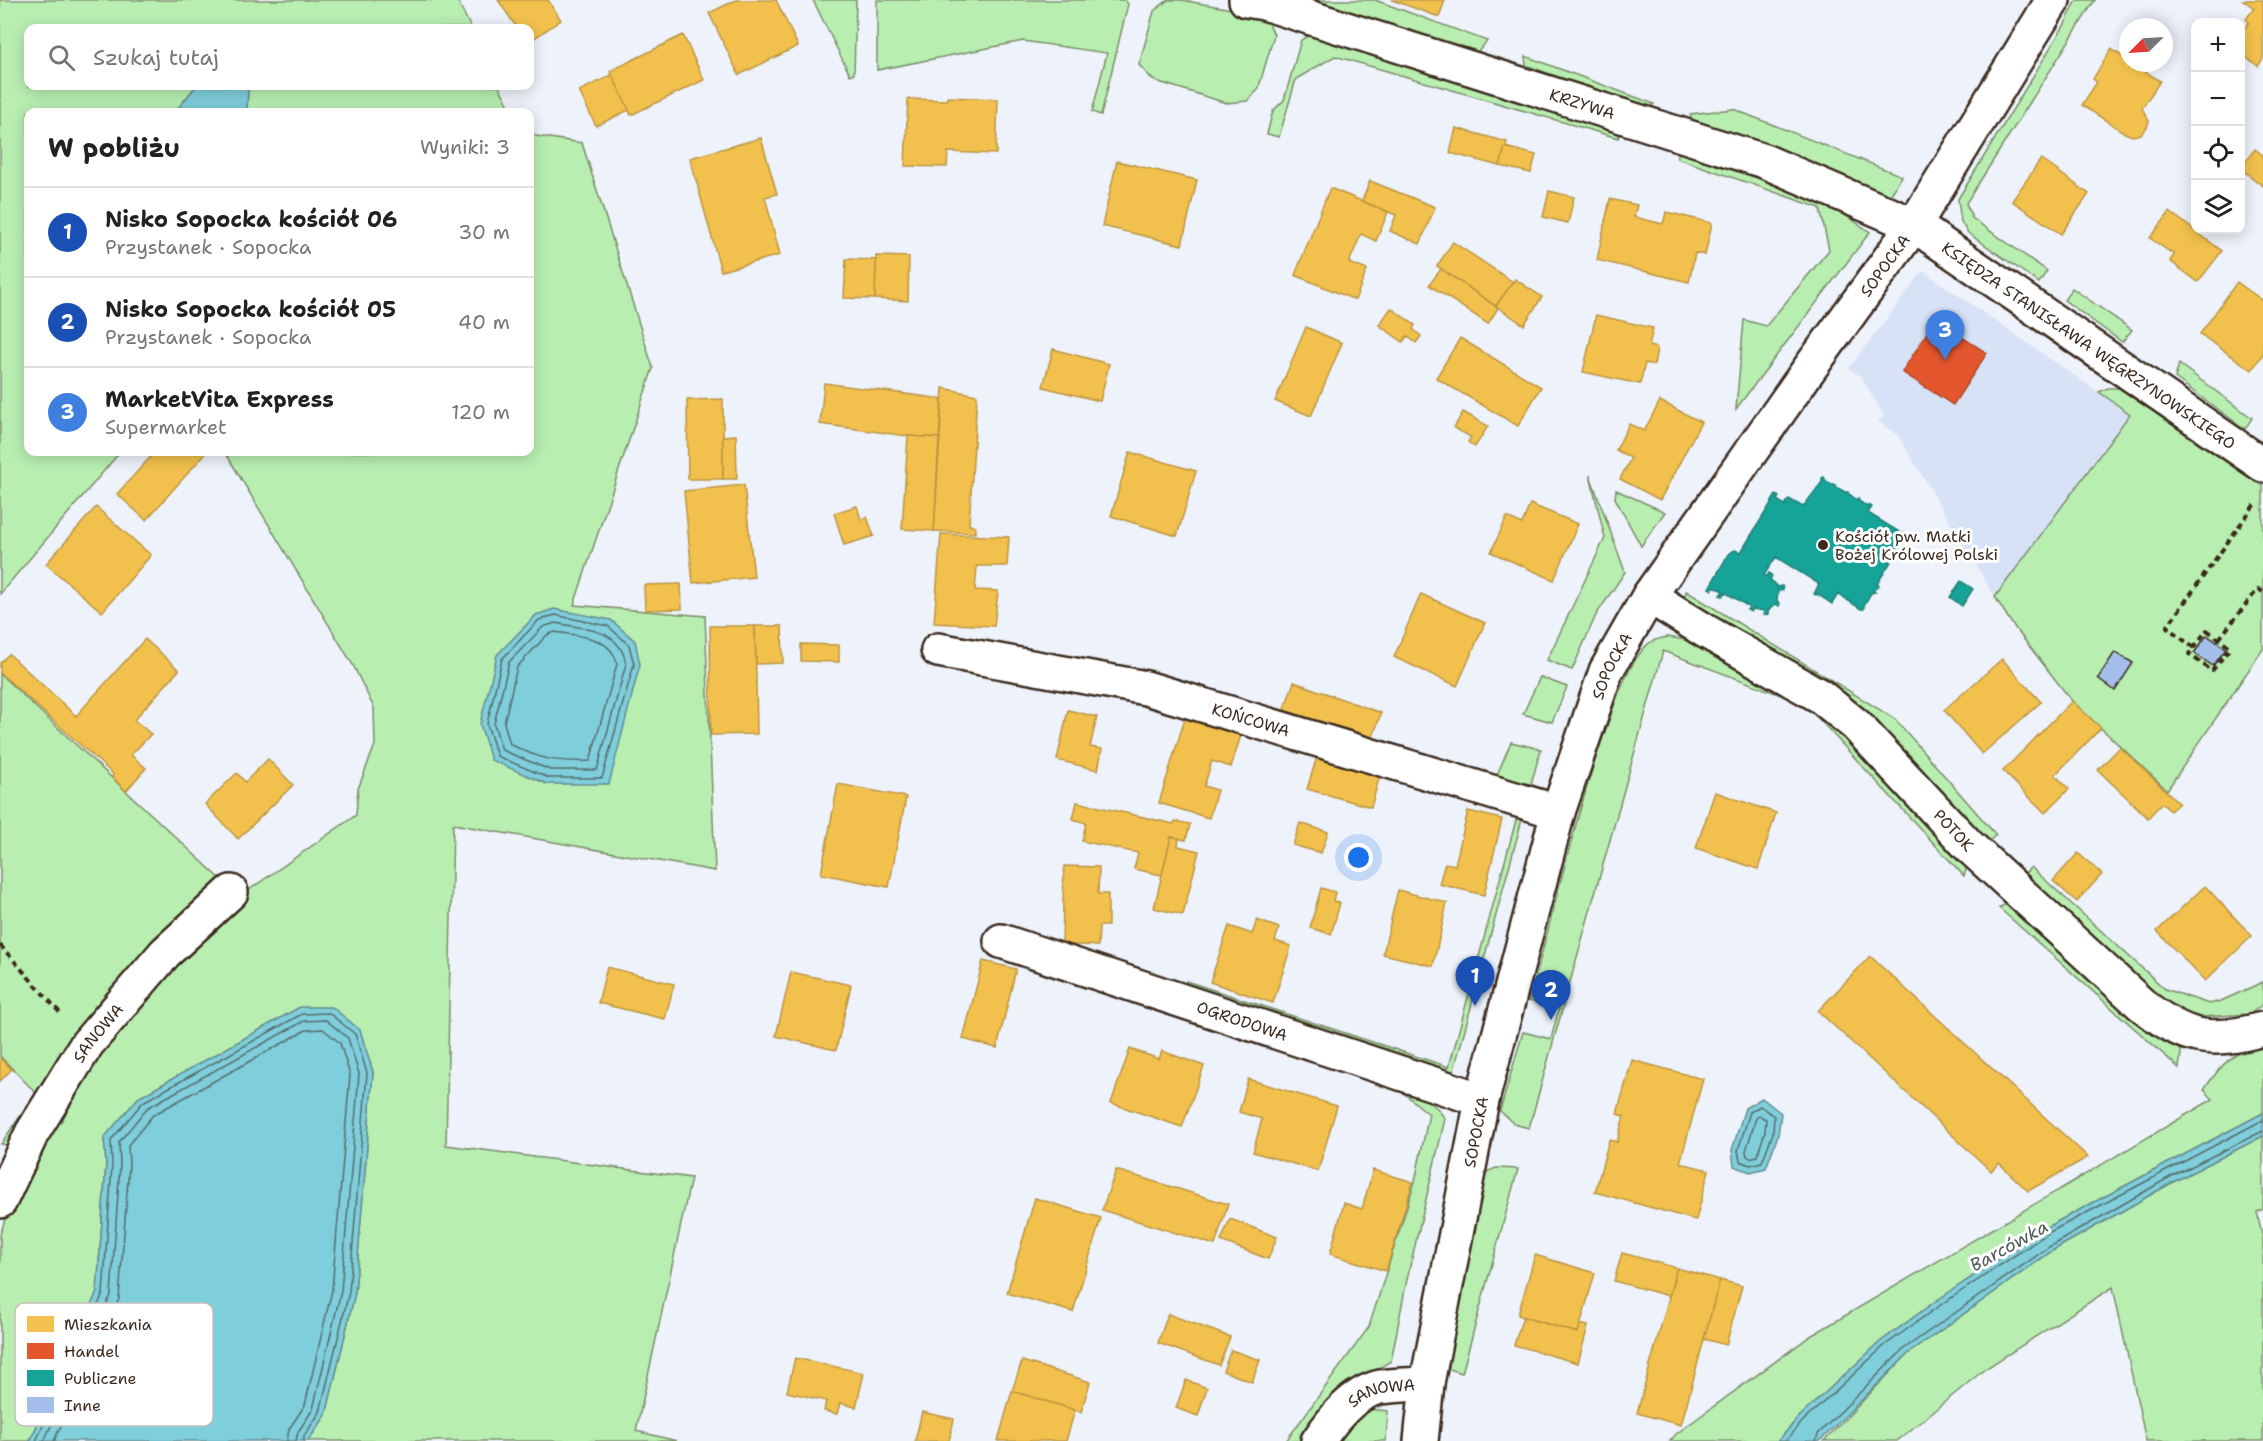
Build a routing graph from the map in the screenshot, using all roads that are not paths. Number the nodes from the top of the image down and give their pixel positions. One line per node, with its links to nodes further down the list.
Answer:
1 (2053, 0): 3 (street, SOPOCKA)
2 (1259, 1): 3 (street, KRZYWA)
3 (1914, 225): 4 (street, KSIĘDZA STANISŁAWA WĘGRZYNOWSKIEGO); 5 (street, SOPOCKA)
4 (2263, 465)
5 (1649, 597): 7 (street, SOPOCKA); 10 (street, POTOK)
6 (938, 650): 7 (street, KOŃCOWA)
7 (1558, 812): 11 (street, SOPOCKA)
8 (231, 892): 12 (street, SANOWA)
9 (1000, 941): 11 (street, OGRODOWA)
10 (2263, 1029)
11 (1482, 1100): 13 (street, SOPOCKA)
12 (0, 1201)
13 (1427, 1383): 14 (street, SANOWA); 15 (street, SOPOCKA)
14 (1318, 1441)
15 (1421, 1441)

